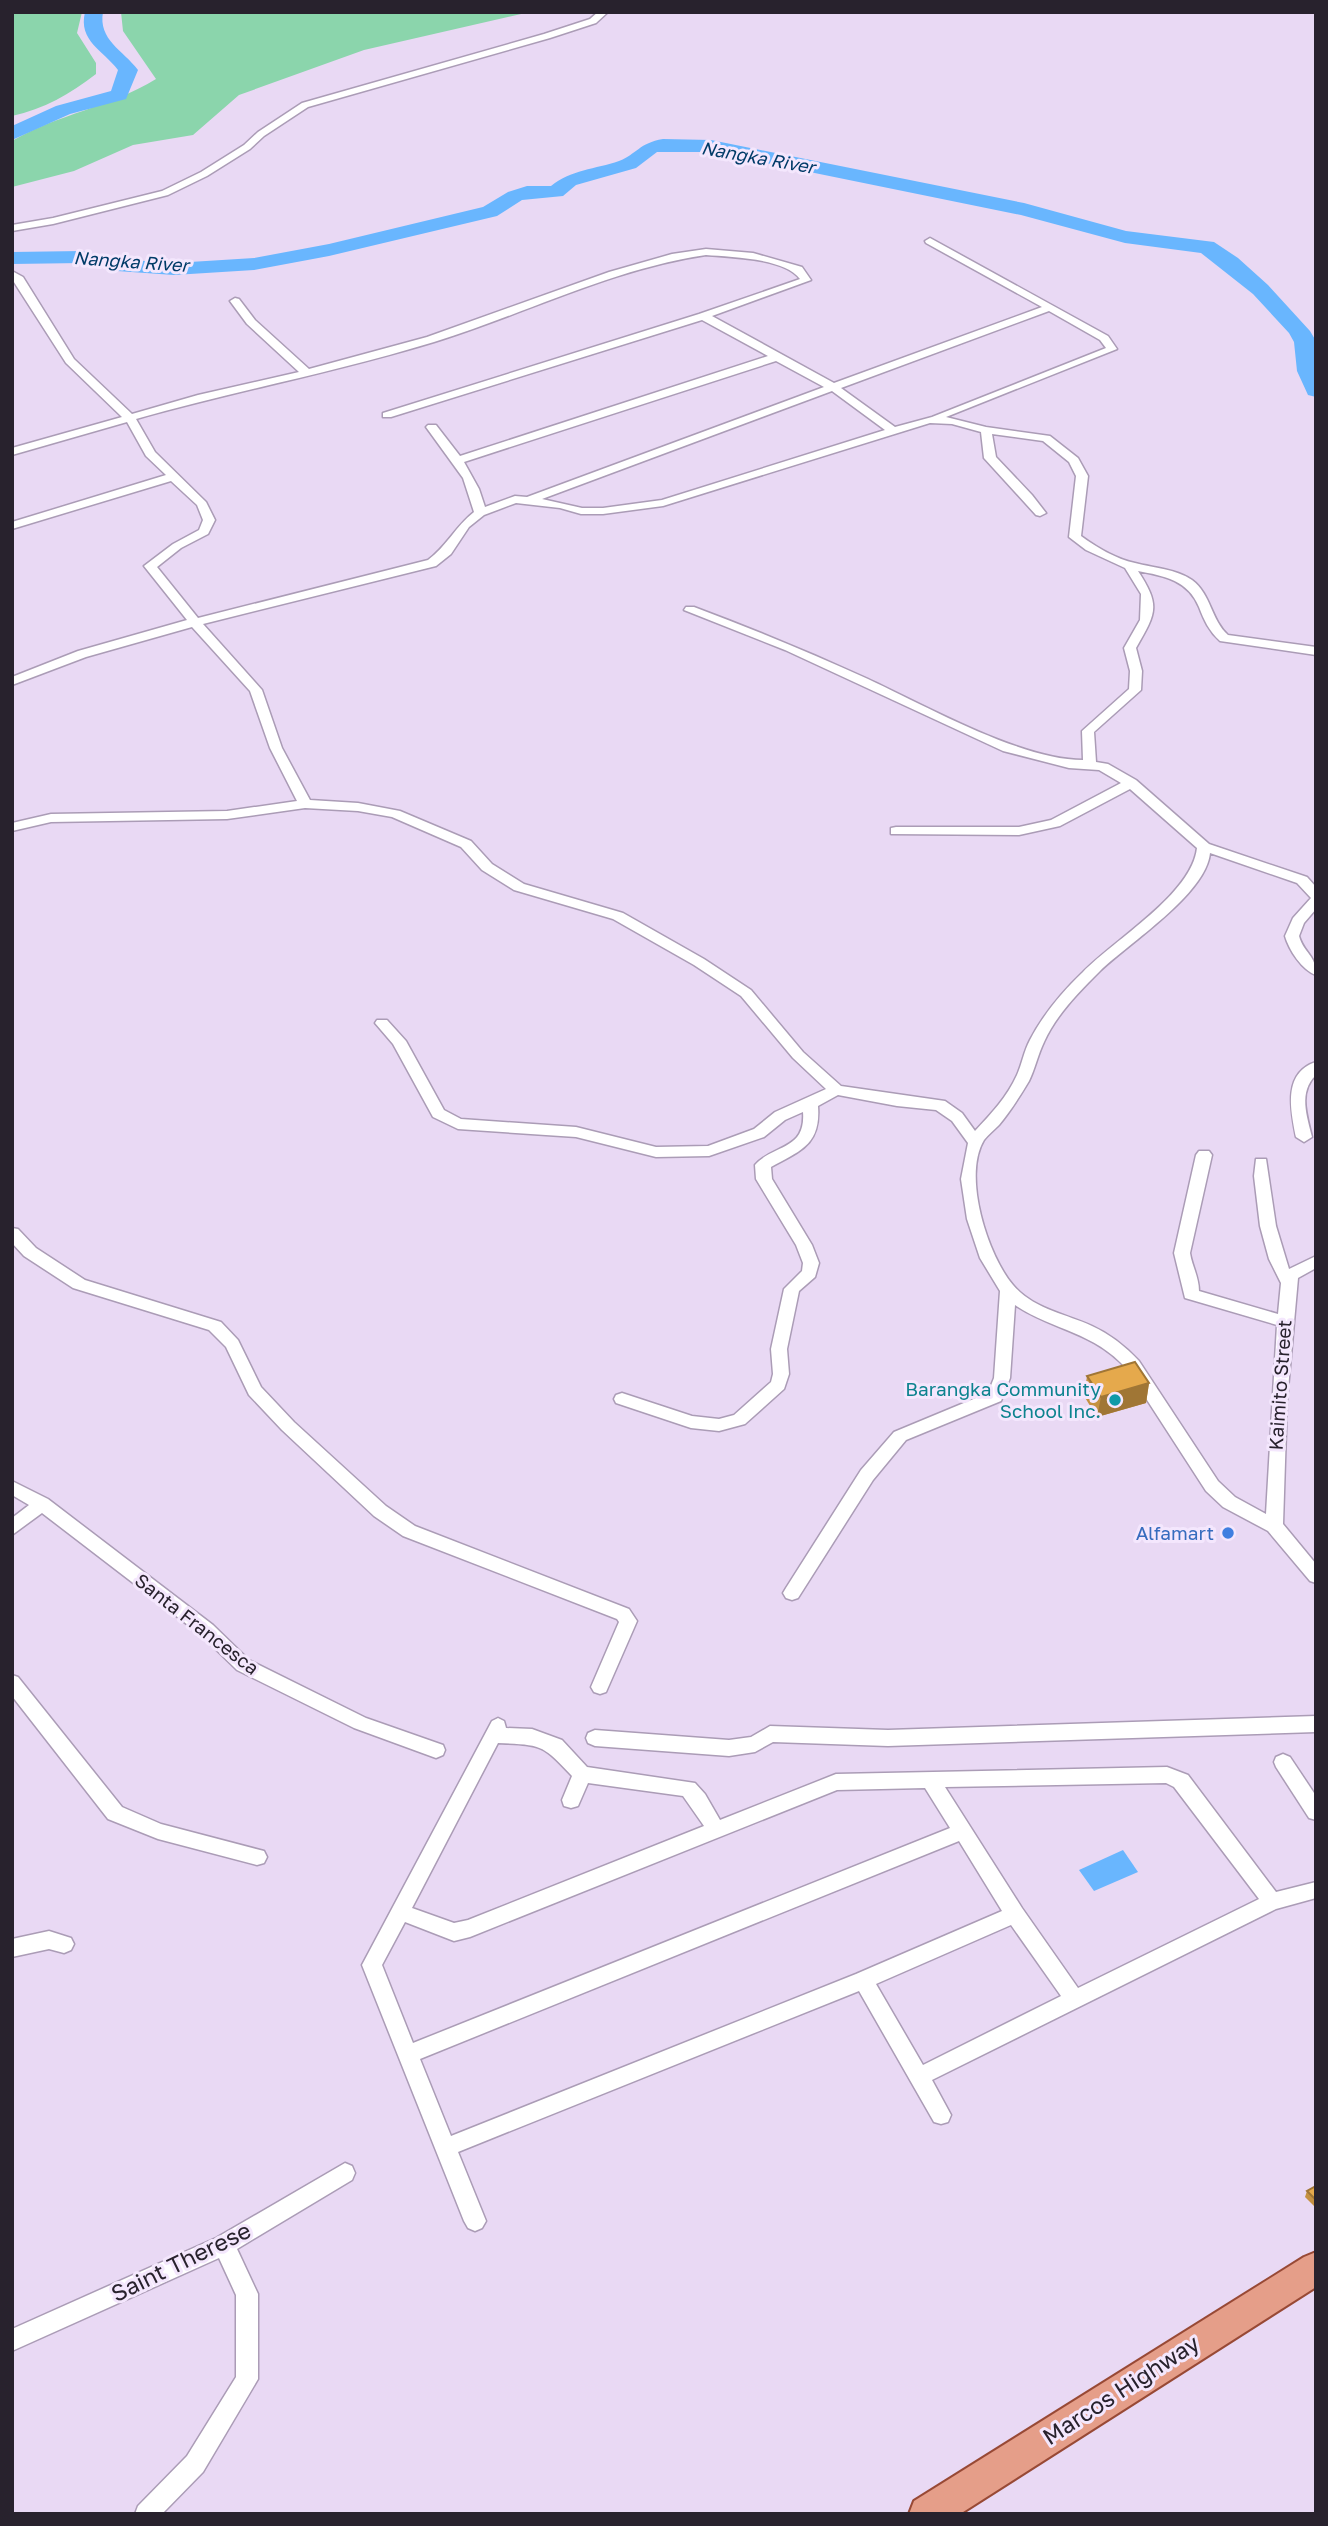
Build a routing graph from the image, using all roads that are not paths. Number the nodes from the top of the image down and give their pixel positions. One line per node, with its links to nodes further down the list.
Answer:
1 (604, 12): 2 (street)
2 (12, 228)
3 (930, 242): 6 (street)
4 (12, 274): 12 (street)
5 (235, 301): 9 (street)
6 (1050, 307): 10 (street); 13 (street)
7 (703, 316): 8 (street); 9 (street); 11 (street)
8 (777, 357): 10 (street); 18 (street)
9 (307, 373): 12 (street)
10 (834, 388): 16 (street); 20 (street)
11 (387, 415)
12 (130, 418): 17 (street); 19 (street)
13 (929, 420): 15 (street); 16 (street)
14 (432, 427): 18 (street)
15 (986, 430): 22 (street); 24 (street)
16 (895, 432): 20 (street)
17 (12, 452)
18 (458, 460): 21 (street)
19 (174, 476): 23 (street); 26 (street)
20 (528, 500): 21 (street)
21 (480, 513): 26 (street)
22 (1040, 513)
23 (12, 526)
24 (1129, 566): 27 (street); 29 (street)
25 (690, 610): 29 (street)
26 (195, 622): 28 (street); 31 (street)
27 (1316, 652)
28 (12, 681)
29 (1090, 764): 30 (street)
30 (1131, 783): 33 (street); 34 (street)
31 (305, 804): 32 (street); 40 (street)
32 (12, 827)
33 (896, 831)
34 (1204, 847): 35 (street); 43 (street)
35 (1314, 888)
36 (1316, 901): 37 (street)
37 (1316, 971)
38 (382, 1023): 41 (street)
39 (1316, 1067): 42 (street)
40 (836, 1090): 41 (street); 43 (street)
41 (810, 1104): 51 (street)
42 (1304, 1138)
43 (975, 1142): 49 (street)
44 (1204, 1154): 50 (street)
45 (1261, 1163): 48 (street)
46 (12, 1233): 59 (street)
47 (1316, 1261): 48 (street)
48 (1289, 1283): 50 (street, Kaimito Street)
49 (1008, 1291): 54 (street); 57 (street)
50 (1283, 1321): 54 (street, Kaimito Street)
51 (622, 1399)
52 (12, 1487): 53 (street, Santa Francesca)
53 (42, 1504): 55 (street); 62 (street, Santa Francesca)
54 (1274, 1526): 56 (street)
55 (12, 1528)
56 (1316, 1576)
57 (792, 1593)
58 (12, 1682): 70 (street)
59 (600, 1687)
60 (1316, 1724): 61 (street)
61 (595, 1738)
62 (436, 1750)
63 (1283, 1762): 67 (street)
64 (582, 1773): 66 (street); 68 (street); 73 (street)
65 (930, 1780): 68 (street); 69 (street); 72 (street)
66 (571, 1800)
67 (1316, 1812)
68 (715, 1829): 73 (street)
69 (963, 1831): 74 (street); 79 (street)
70 (257, 1857)
71 (1316, 1890): 72 (street)
72 (1272, 1902): 78 (street)
73 (401, 1912): 79 (street)
74 (1015, 1914): 77 (street); 78 (street)
75 (64, 1944): 76 (street)
76 (12, 1948)
77 (863, 1980): 80 (street); 82 (street)
78 (1075, 2000): 80 (street)
79 (408, 2054): 82 (street)
80 (919, 2077): 81 (street)
81 (941, 2115)
82 (444, 2148): 84 (street)
83 (345, 2173): 85 (street, Saint Therese)
84 (475, 2221)
85 (223, 2245): 87 (street, Saint Therese); 89 (street)
86 (1316, 2269): 88 (main road, Marcos Highway)
87 (12, 2340)
88 (938, 2511)
89 (146, 2514)

